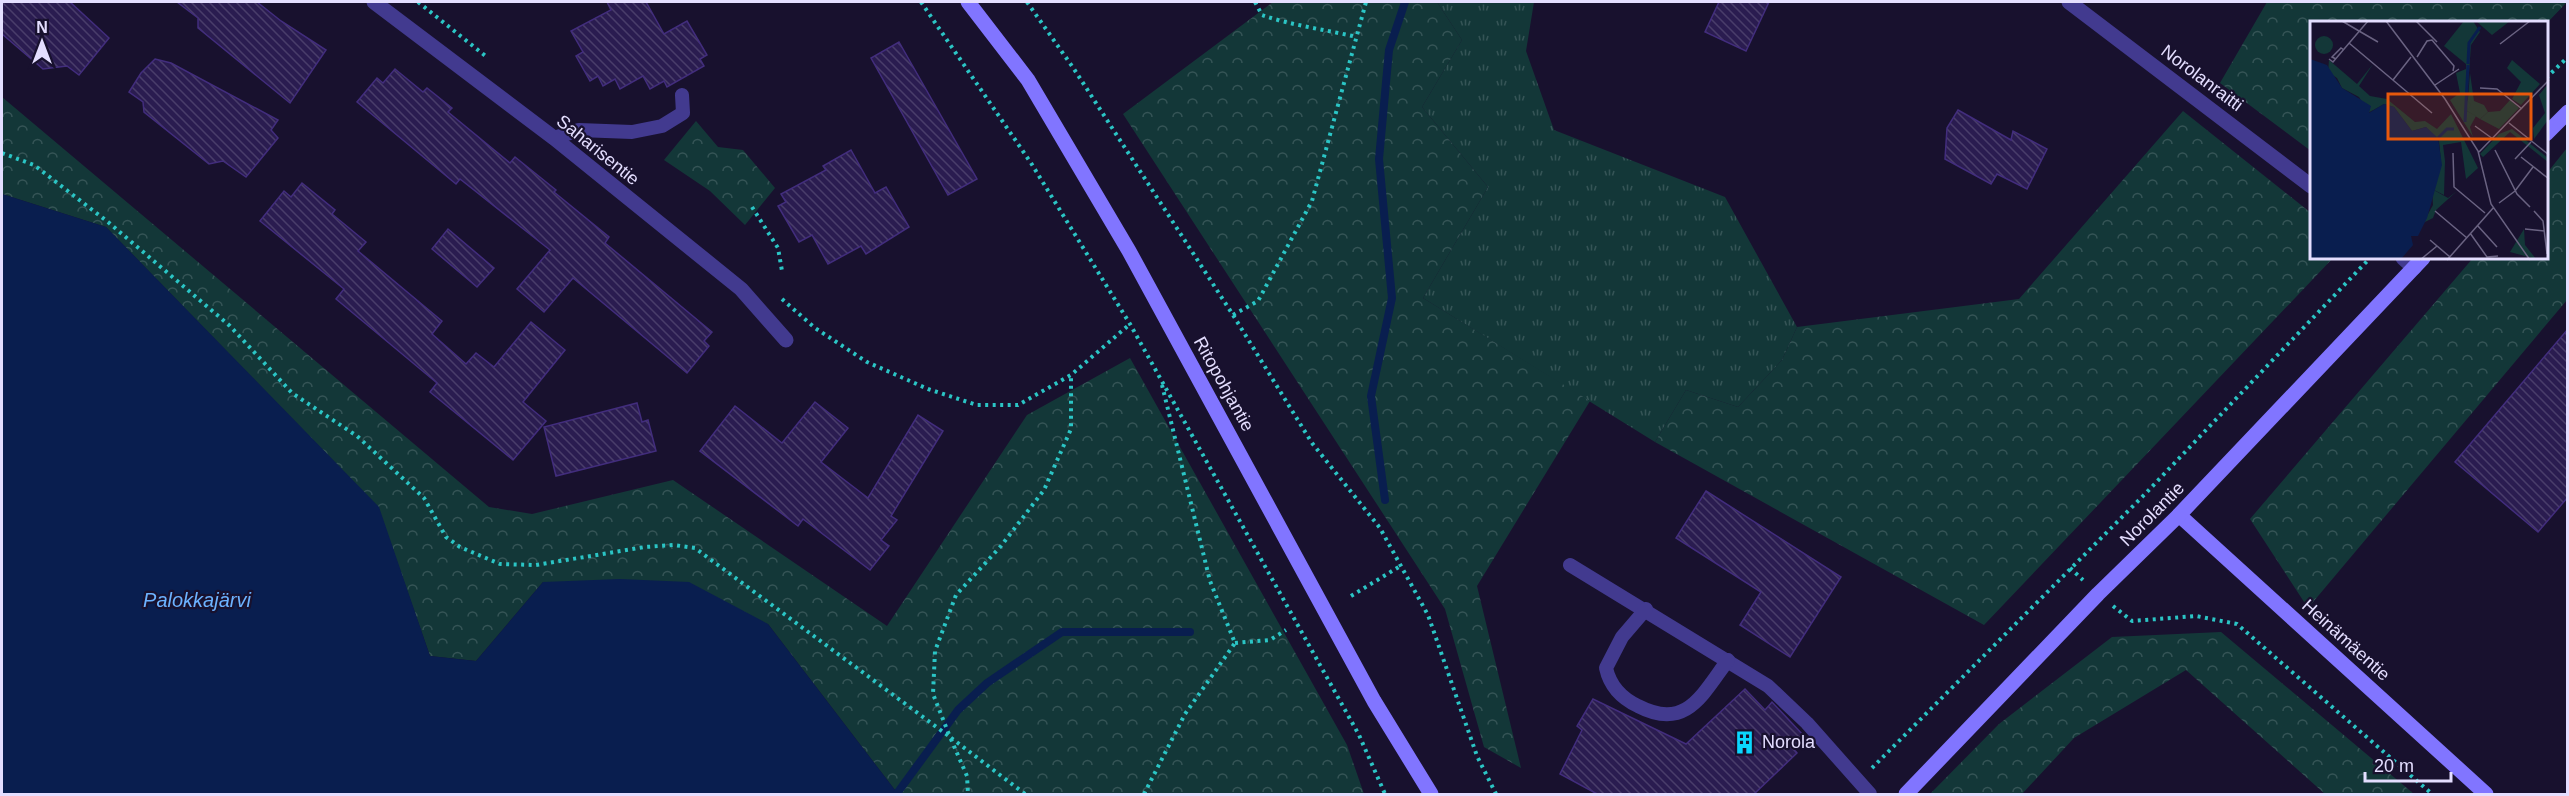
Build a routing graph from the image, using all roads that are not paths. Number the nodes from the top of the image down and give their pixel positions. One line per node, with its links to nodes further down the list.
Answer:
1 (374, 2): 7 (street, Saharisentie)
2 (968, 2): 15 (street, Ritopohjantie)
3 (2069, 2): 8 (street, Norolanraitti)
4 (682, 95): 7 (lane)
5 (2568, 112): 6 (street)
6 (2548, 133)
7 (554, 138): 10 (street, Saharisentie)
8 (2310, 185)
9 (2413, 261): 11 (street, Norolantie)
10 (786, 340)
11 (2179, 515): 17 (street, Norolantie); 18 (street, Heinämäentie)
12 (1570, 565): 13 (lane)
13 (1646, 609): 14 (lane); 14 (lane)
14 (1728, 660): 16 (lane)
15 (1431, 795)
16 (1870, 795)
17 (1906, 795)
18 (2486, 795)

